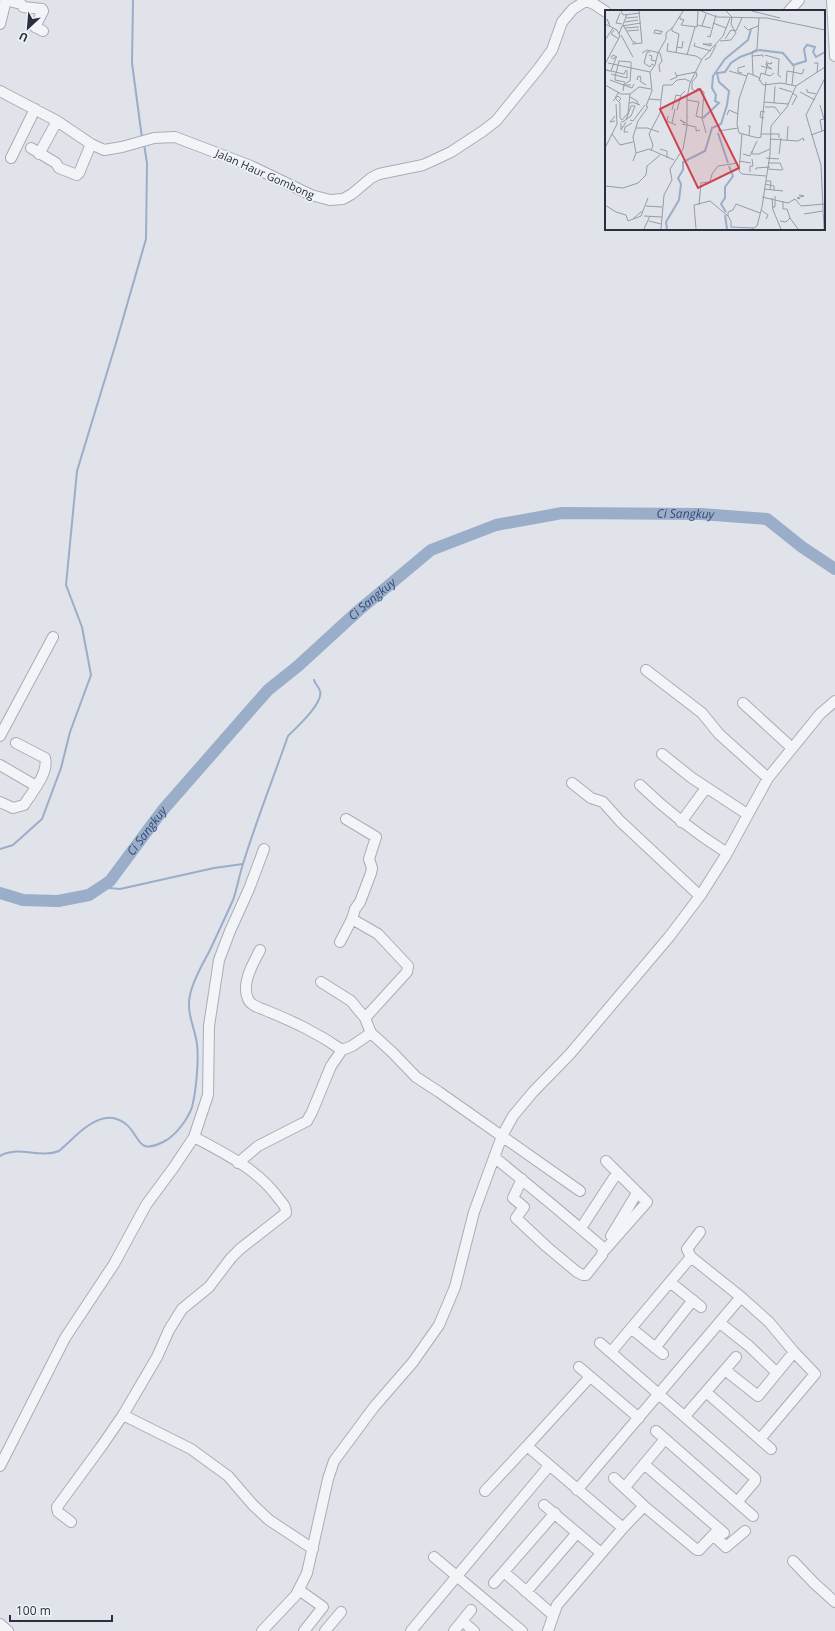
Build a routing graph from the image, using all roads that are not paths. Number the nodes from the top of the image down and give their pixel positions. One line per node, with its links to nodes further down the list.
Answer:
1 (6, 0): 6 (street); 7 (street)
2 (799, 0): 4 (street)
3 (832, 0): 8 (street)
4 (790, 10)
5 (605, 11): 12 (street, Jalan Haur Gombong)
6 (0, 24)
7 (43, 31)
8 (835, 56)
9 (0, 91): 10 (street, Jalan Haur Gombong)
10 (35, 109): 11 (street, Jalan Haur Gombong); 13 (street)
11 (58, 121): 12 (street, Jalan Haur Gombong); 12 (street)
12 (91, 144)
13 (11, 158)
14 (53, 637): 18 (street)
15 (646, 670): 23 (street)
16 (835, 701): 20 (street)
17 (743, 703): 20 (street)
18 (0, 736)
19 (16, 743): 26 (street)
20 (792, 748): 23 (street)
21 (662, 754): 27 (street)
22 (0, 765): 26 (street)
23 (768, 778): 29 (street)
24 (572, 784): 34 (street)
25 (640, 785): 31 (street)
26 (36, 786): 28 (street)
27 (706, 788): 29 (street); 31 (street)
28 (0, 802)
29 (747, 814): 33 (street)
30 (346, 819): 35 (street)
31 (681, 822): 33 (street)
32 (264, 849): 42 (street)
33 (728, 853): 34 (street)
34 (700, 896): 43 (street)
35 (352, 919): 36 (street); 39 (street)
36 (340, 942)
37 (260, 950): 41 (street)
38 (321, 982): 39 (street)
39 (365, 1018): 40 (street)
40 (370, 1033): 41 (street); 43 (street)
41 (342, 1050): 46 (street)
42 (194, 1136): 46 (street); 77 (street)
43 (502, 1136): 44 (street); 49 (street)
44 (494, 1157): 48 (street); 93 (street)
45 (606, 1161): 47 (street)
46 (238, 1163): 68 (street)
47 (617, 1173): 50 (street); 52 (street)
48 (522, 1179): 50 (street); 52 (street)
49 (580, 1191)
50 (580, 1228): 52 (street)
51 (700, 1232): 53 (street)
52 (603, 1251)
53 (691, 1257): 54 (street); 55 (street)
54 (670, 1282): 57 (street); 57 (street)
55 (741, 1297): 56 (street); 60 (street)
56 (720, 1323): 64 (street); 67 (street)
57 (631, 1328): 59 (street)
58 (600, 1343): 59 (street)
59 (611, 1352): 67 (street)
60 (794, 1352): 64 (street); 73 (street)
61 (736, 1357): 63 (street)
62 (579, 1367): 65 (street)
63 (726, 1370): 64 (street); 66 (street)
64 (776, 1372)
65 (590, 1377): 70 (street); 74 (street)
66 (706, 1392): 69 (street); 73 (street)
67 (660, 1394): 69 (street); 70 (street)
68 (122, 1415): 88 (street); 93 (street)
69 (686, 1416): 83 (street)
70 (639, 1418): 81 (street)
71 (656, 1431): 72 (street)
72 (665, 1439): 76 (street); 83 (street)
73 (760, 1439): 75 (street)
74 (527, 1446): 78 (street); 82 (street)
75 (771, 1449)
76 (644, 1464): 80 (street); 91 (street)
77 (0, 1466)
78 (550, 1466): 81 (street); 98 (street)
79 (614, 1478): 80 (street)
80 (625, 1487): 85 (street)
81 (577, 1490): 89 (street)
82 (485, 1491)
83 (737, 1502): 87 (street)
84 (544, 1505): 86 (street)
85 (644, 1506): 89 (street); 91 (street)
86 (554, 1513): 92 (street); 97 (street)
87 (753, 1516)
88 (71, 1522)
89 (623, 1528): 94 (street)
90 (745, 1531): 91 (street)
91 (719, 1532)
92 (577, 1533): 94 (street); 101 (street)
93 (313, 1548): 100 (street)
94 (601, 1553): 105 (street)
95 (434, 1557): 98 (street)
96 (793, 1561): 102 (street)
97 (504, 1572): 99 (street); 101 (street)
98 (457, 1576): 112 (street); 115 (street)
99 (494, 1583)
100 (299, 1590): 109 (street); 110 (street)
101 (526, 1592): 105 (street)
102 (835, 1602)
103 (471, 1610): 106 (street)
104 (340, 1612): 111 (street)
105 (554, 1615): 116 (street)
106 (462, 1621): 113 (street); 114 (street)
107 (0, 1624): 108 (street)
108 (8, 1631)
109 (262, 1631)
110 (304, 1631)
111 (325, 1631)
112 (411, 1631)
113 (454, 1631)
114 (474, 1631)
115 (522, 1631)
116 (548, 1631)

